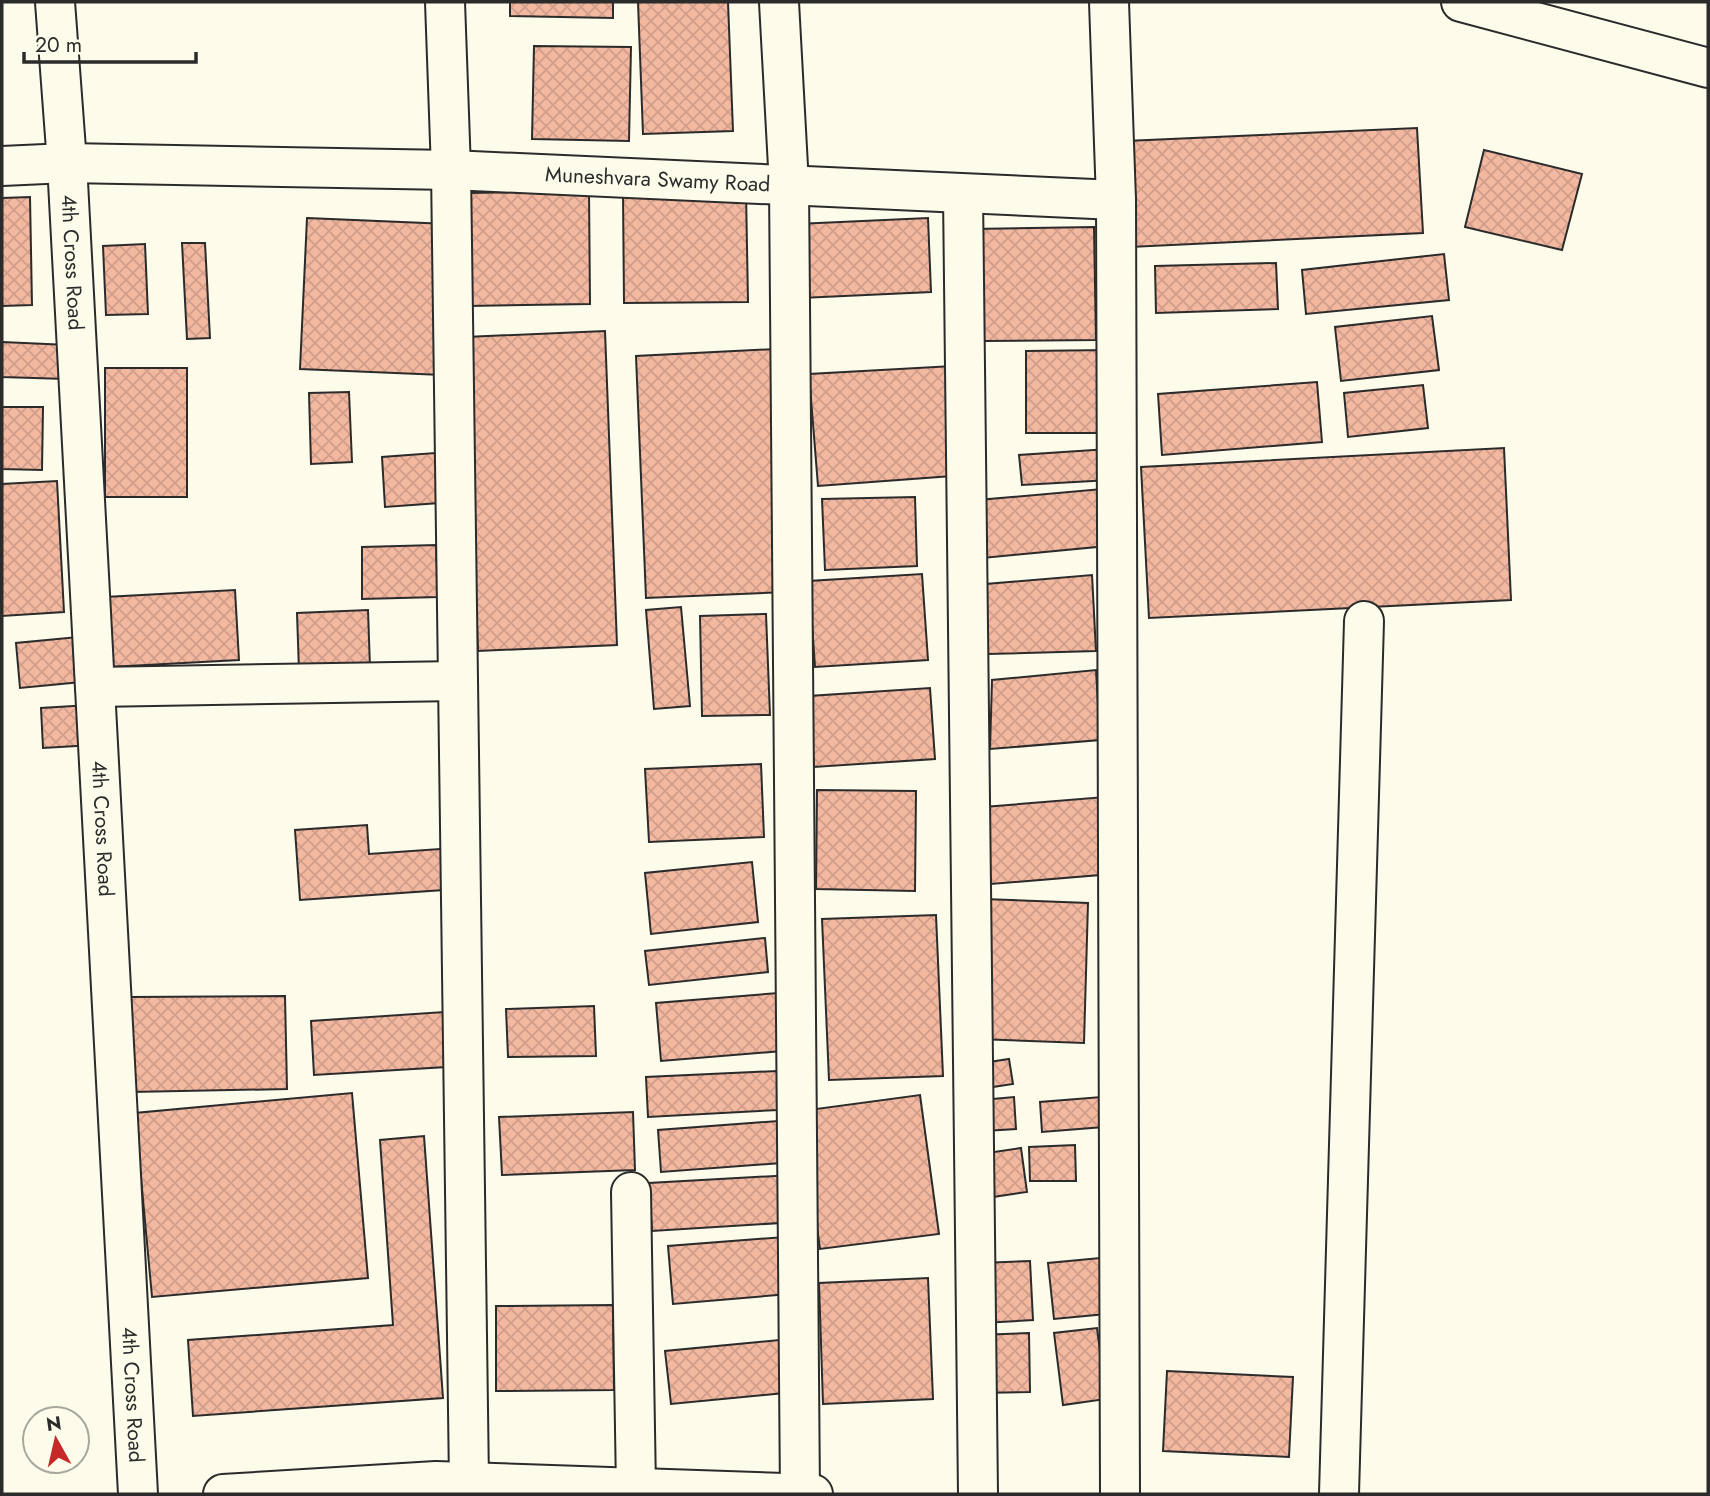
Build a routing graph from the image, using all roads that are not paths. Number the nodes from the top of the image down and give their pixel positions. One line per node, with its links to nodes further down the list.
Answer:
1 (55, 2): 7 (street, 4th Cross Road)
2 (445, 2): 9 (street)
3 (779, 2): 10 (street)
4 (1109, 2): 12 (street)
5 (1461, 2): 6 (street)
6 (1708, 68)
7 (67, 163): 8 (street, Muneshvara Swamy Road); 9 (street, Muneshvara Swamy Road); 15 (street, 4th Cross Road)
8 (2, 166)
9 (451, 170): 10 (street, Muneshvara Swamy Road); 14 (street)
10 (789, 186): 11 (street, Muneshvara Swamy Road); 21 (street)
11 (963, 194): 12 (street, Muneshvara Swamy Road); 23 (street)
12 (1116, 200): 24 (street)
13 (1364, 621): 25 (street)
14 (457, 681): 15 (street); 17 (street)
15 (95, 687): 19 (street, 4th Cross Road)
16 (631, 1192): 18 (street)
17 (468, 1482): 18 (street); 20 (street)
18 (659, 1491): 21 (street)
19 (138, 1494)
20 (223, 1494)
21 (800, 1494): 22 (street)
22 (813, 1494)
23 (978, 1494)
24 (1120, 1494)
25 (1339, 1494)

